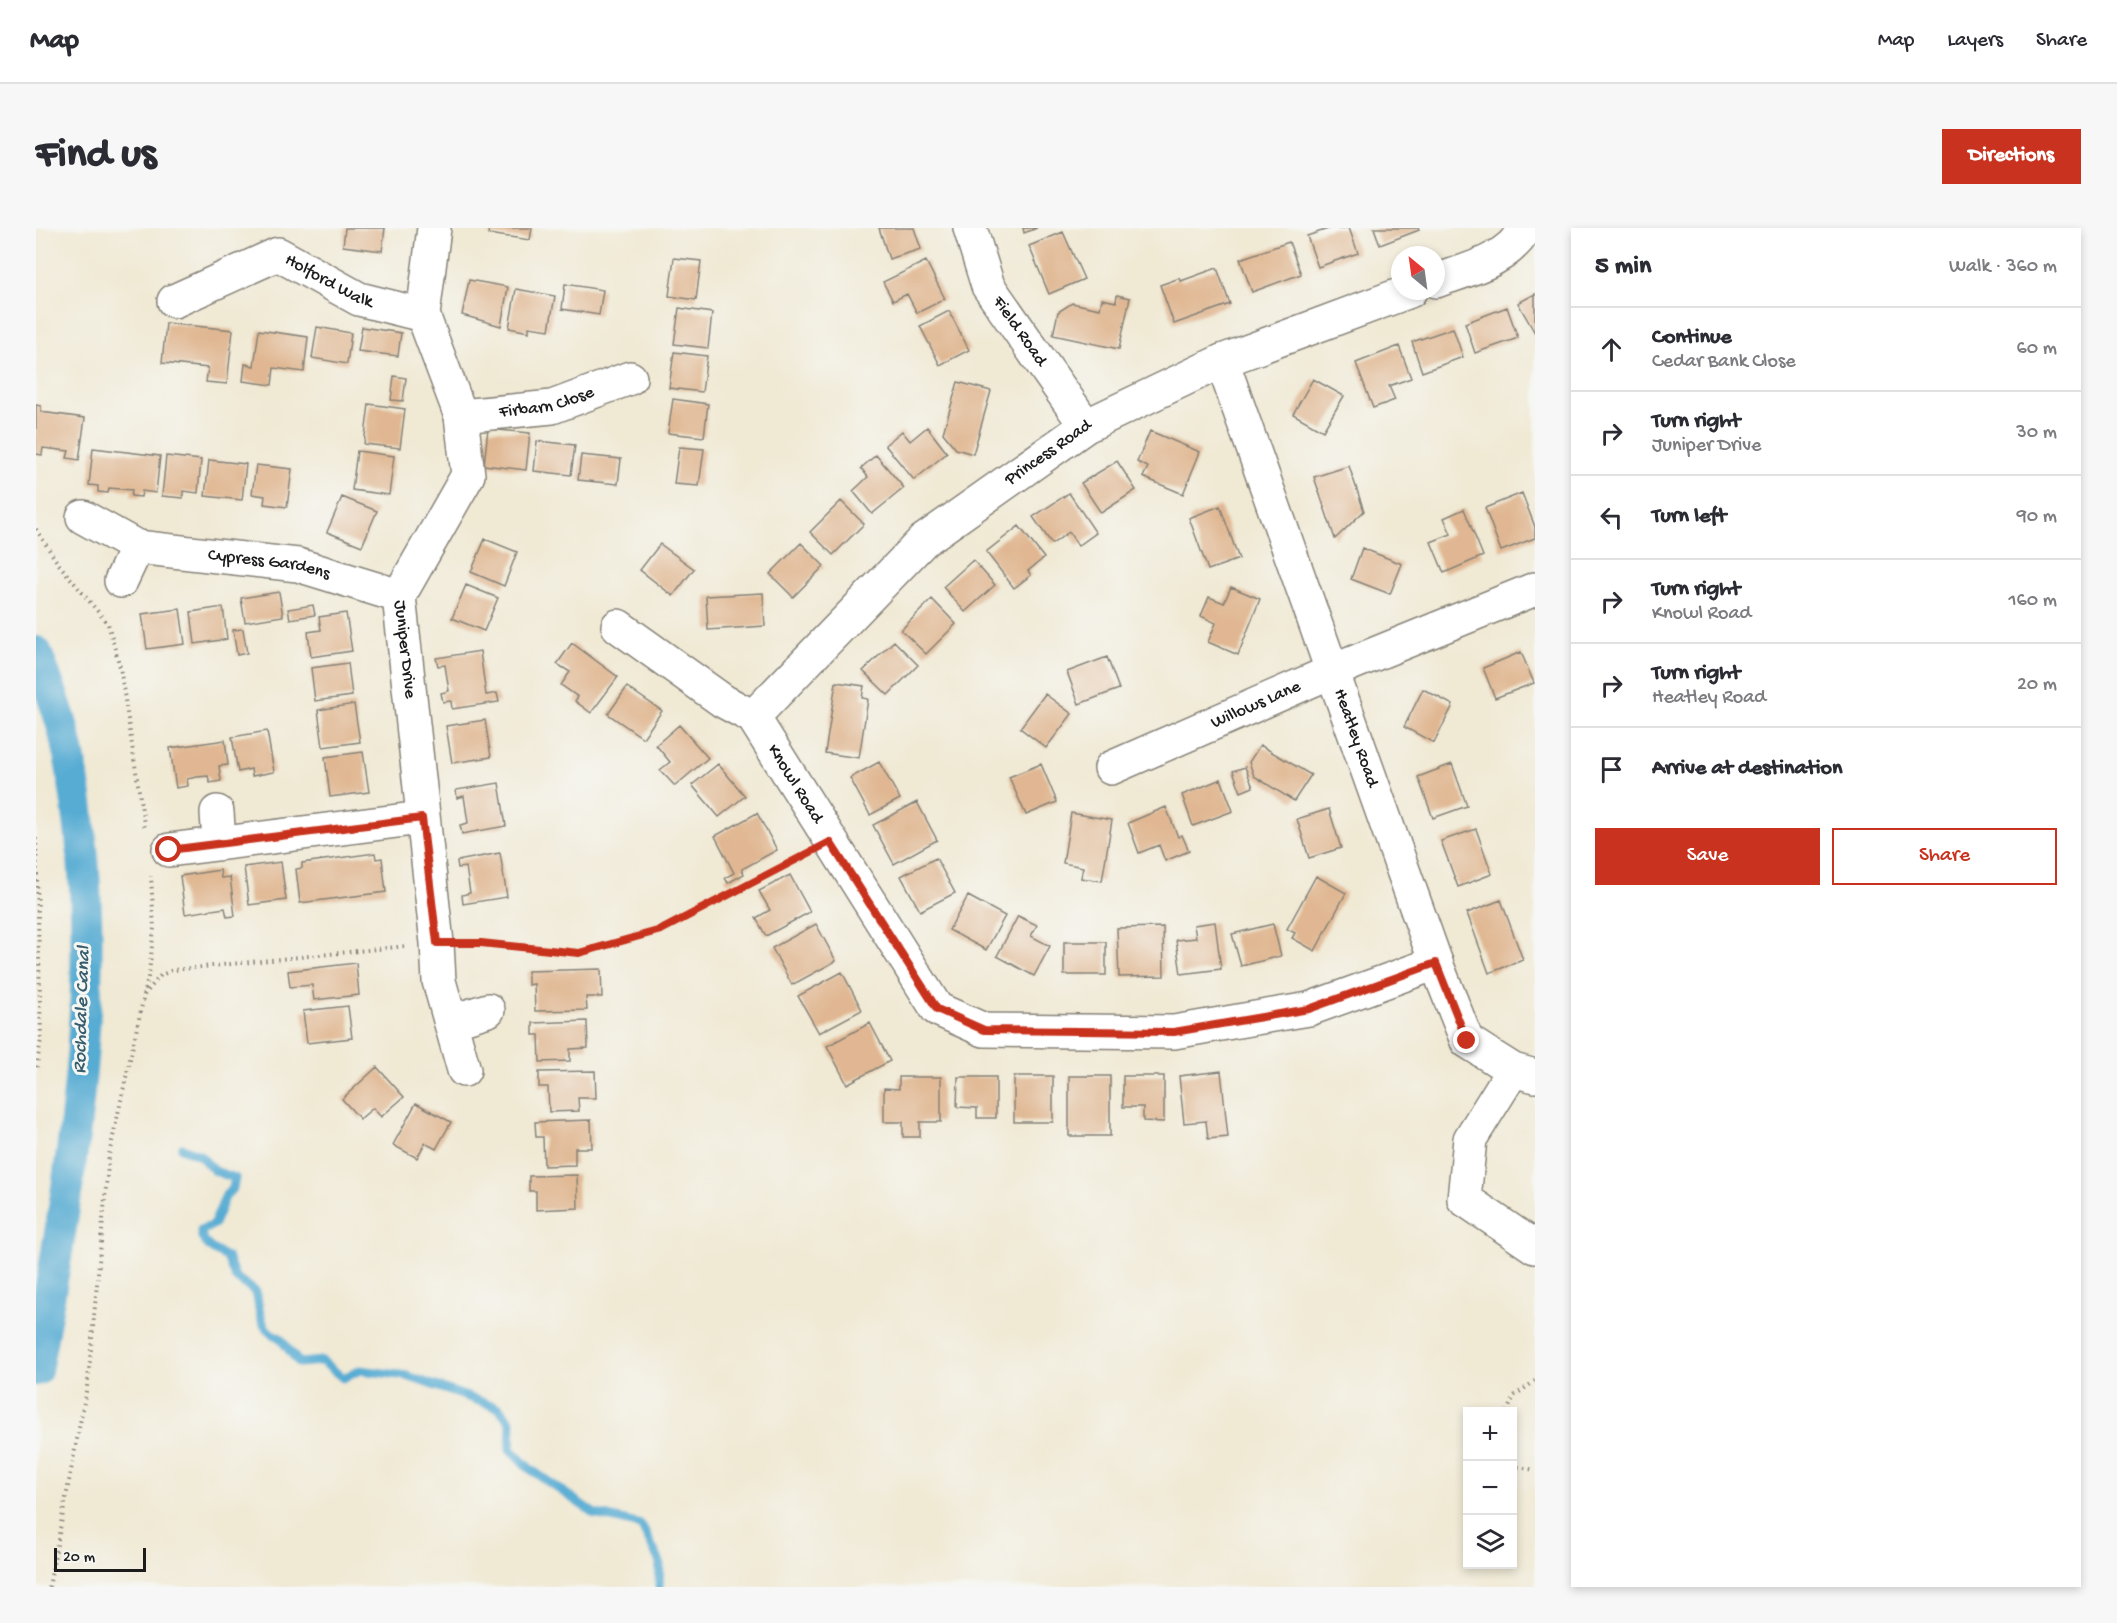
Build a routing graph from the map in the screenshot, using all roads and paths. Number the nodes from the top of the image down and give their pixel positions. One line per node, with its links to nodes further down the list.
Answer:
1 (434, 228): 7 (street, Juniper Drive)
2 (970, 228): 11 (street, Field Road)
3 (1526, 228): 4 (street)
4 (1445, 278)
5 (1391, 298): 8 (street, Princess Road)
6 (174, 301): 7 (street, Holford Walk)
7 (423, 315): 10 (street, Juniper Drive)
8 (1222, 361): 11 (street, Princess Road); 19 (street, Heatley Road)
9 (630, 378): 10 (street, Firbarn Close)
10 (461, 416): 17 (street, Juniper Drive)
11 (1086, 426): 20 (street, Princess Road)
12 (83, 517): 14 (street, Cypress Gardens)
13 (36, 529): 25 (path)
14 (137, 547): 15 (street); 17 (street, Cypress Gardens)
15 (121, 581)
16 (1535, 589): 19 (street, Willows Lane)
17 (399, 596): 22 (street, Juniper Drive)
18 (618, 626): 20 (street)
19 (1333, 671): 21 (street, Willows Lane); 27 (street, Heatley Road)
20 (753, 717): 24 (street, Knowl Road)
21 (1111, 768)
22 (422, 818): 25 (street); 26 (street, Juniper Drive)
23 (36, 838): 31 (path)
24 (830, 842): 26 (path); 27 (street, Knowl Road)
25 (155, 855): 28 (path)
26 (437, 943): 28 (path); 30 (street, Juniper Drive)
27 (1436, 963): 33 (street, Heatley Road)
28 (143, 996): 39 (path)
29 (488, 1010): 30 (street)
30 (452, 1021): 32 (street, Juniper Drive)
31 (36, 1070)
32 (464, 1070)
33 (1524, 1073): 34 (street)
34 (1535, 1246)
35 (1535, 1381): 36 (path)
36 (1510, 1407)
37 (1517, 1467): 38 (path)
38 (1535, 1470)
39 (49, 1587)

